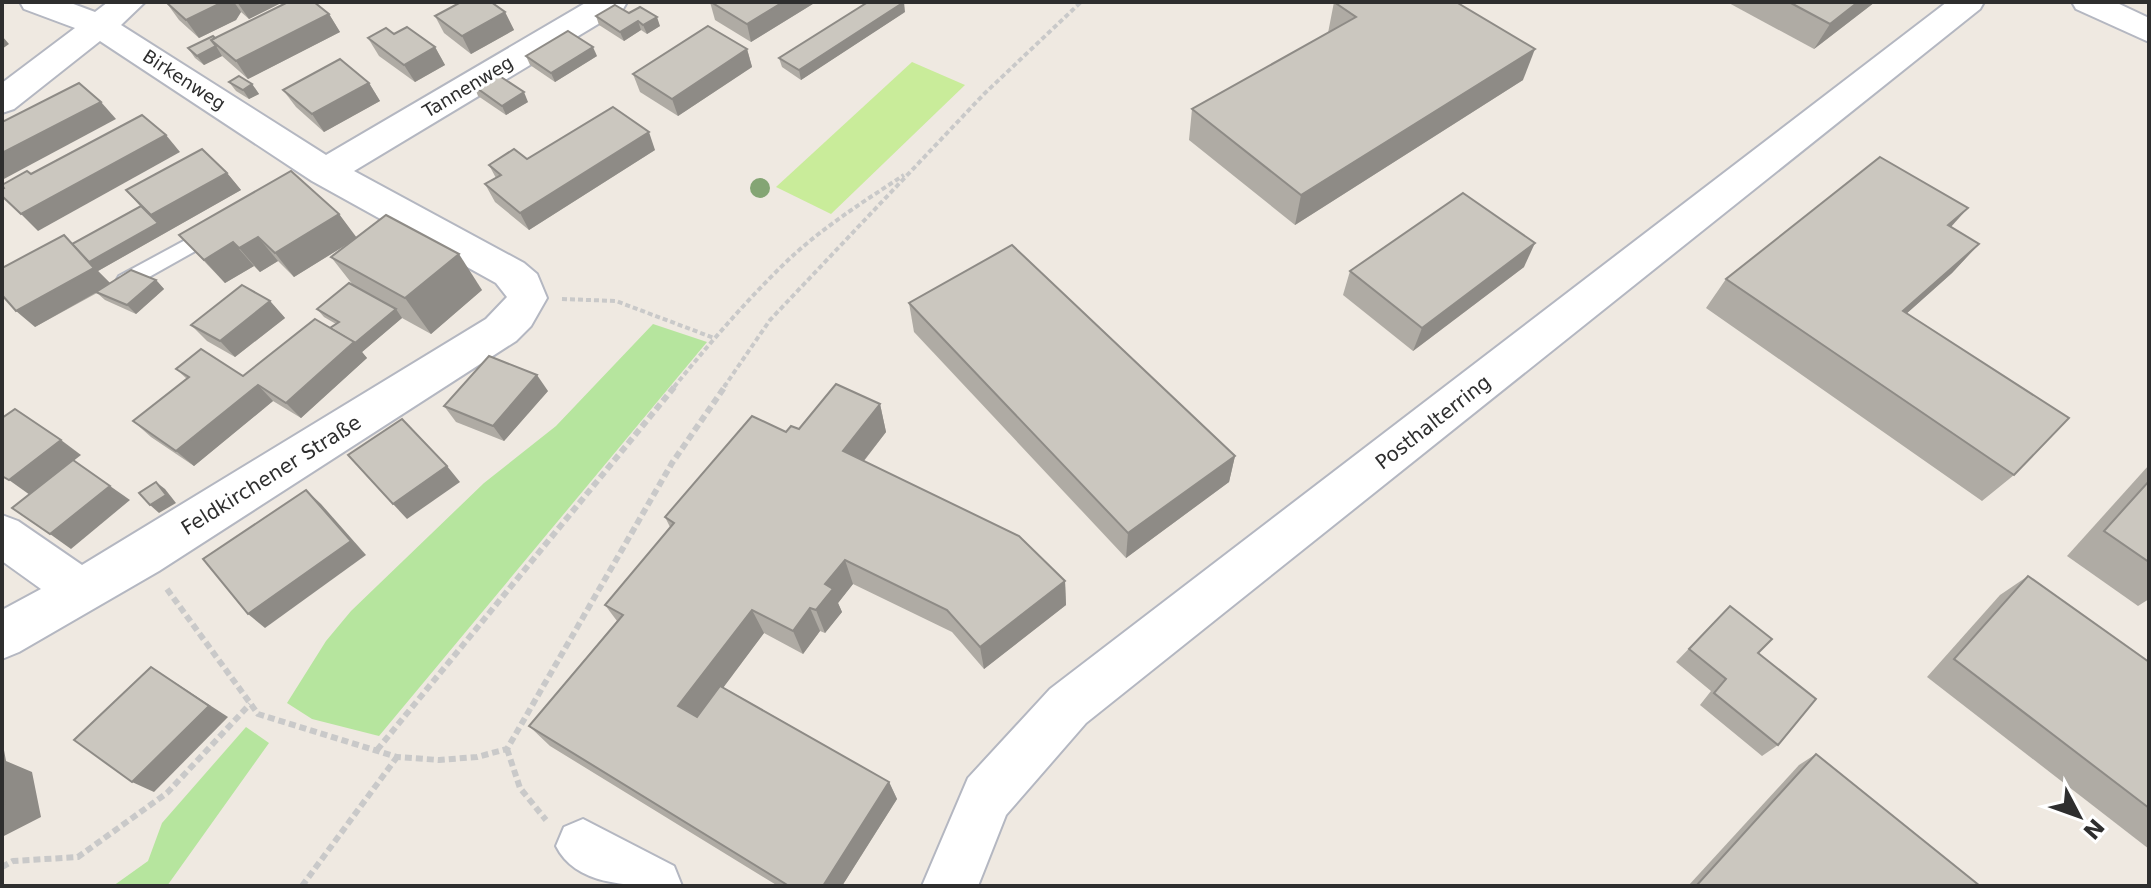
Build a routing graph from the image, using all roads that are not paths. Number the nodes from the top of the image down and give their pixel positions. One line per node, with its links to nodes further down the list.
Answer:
1 (36, 2): 6 (street, Birkenweg)
2 (129, 2): 6 (street)
3 (611, 2): 9 (street, Tannenweg)
4 (1968, 2): 18 (street, Posthalterring)
5 (2088, 2): 7 (street)
6 (97, 24): 8 (street); 9 (street, Birkenweg)
7 (2149, 31)
8 (2, 101)
9 (313, 178): 12 (street, Birkenweg)
10 (234, 220): 11 (lane)
11 (126, 281)
12 (527, 298): 14 (street, Feldkirchener Straße)
13 (2, 535): 14 (street)
14 (73, 596): 15 (street, Feldkirchener Straße)
15 (2, 636)
16 (583, 846): 17 (street)
17 (654, 886)
18 (950, 886)

